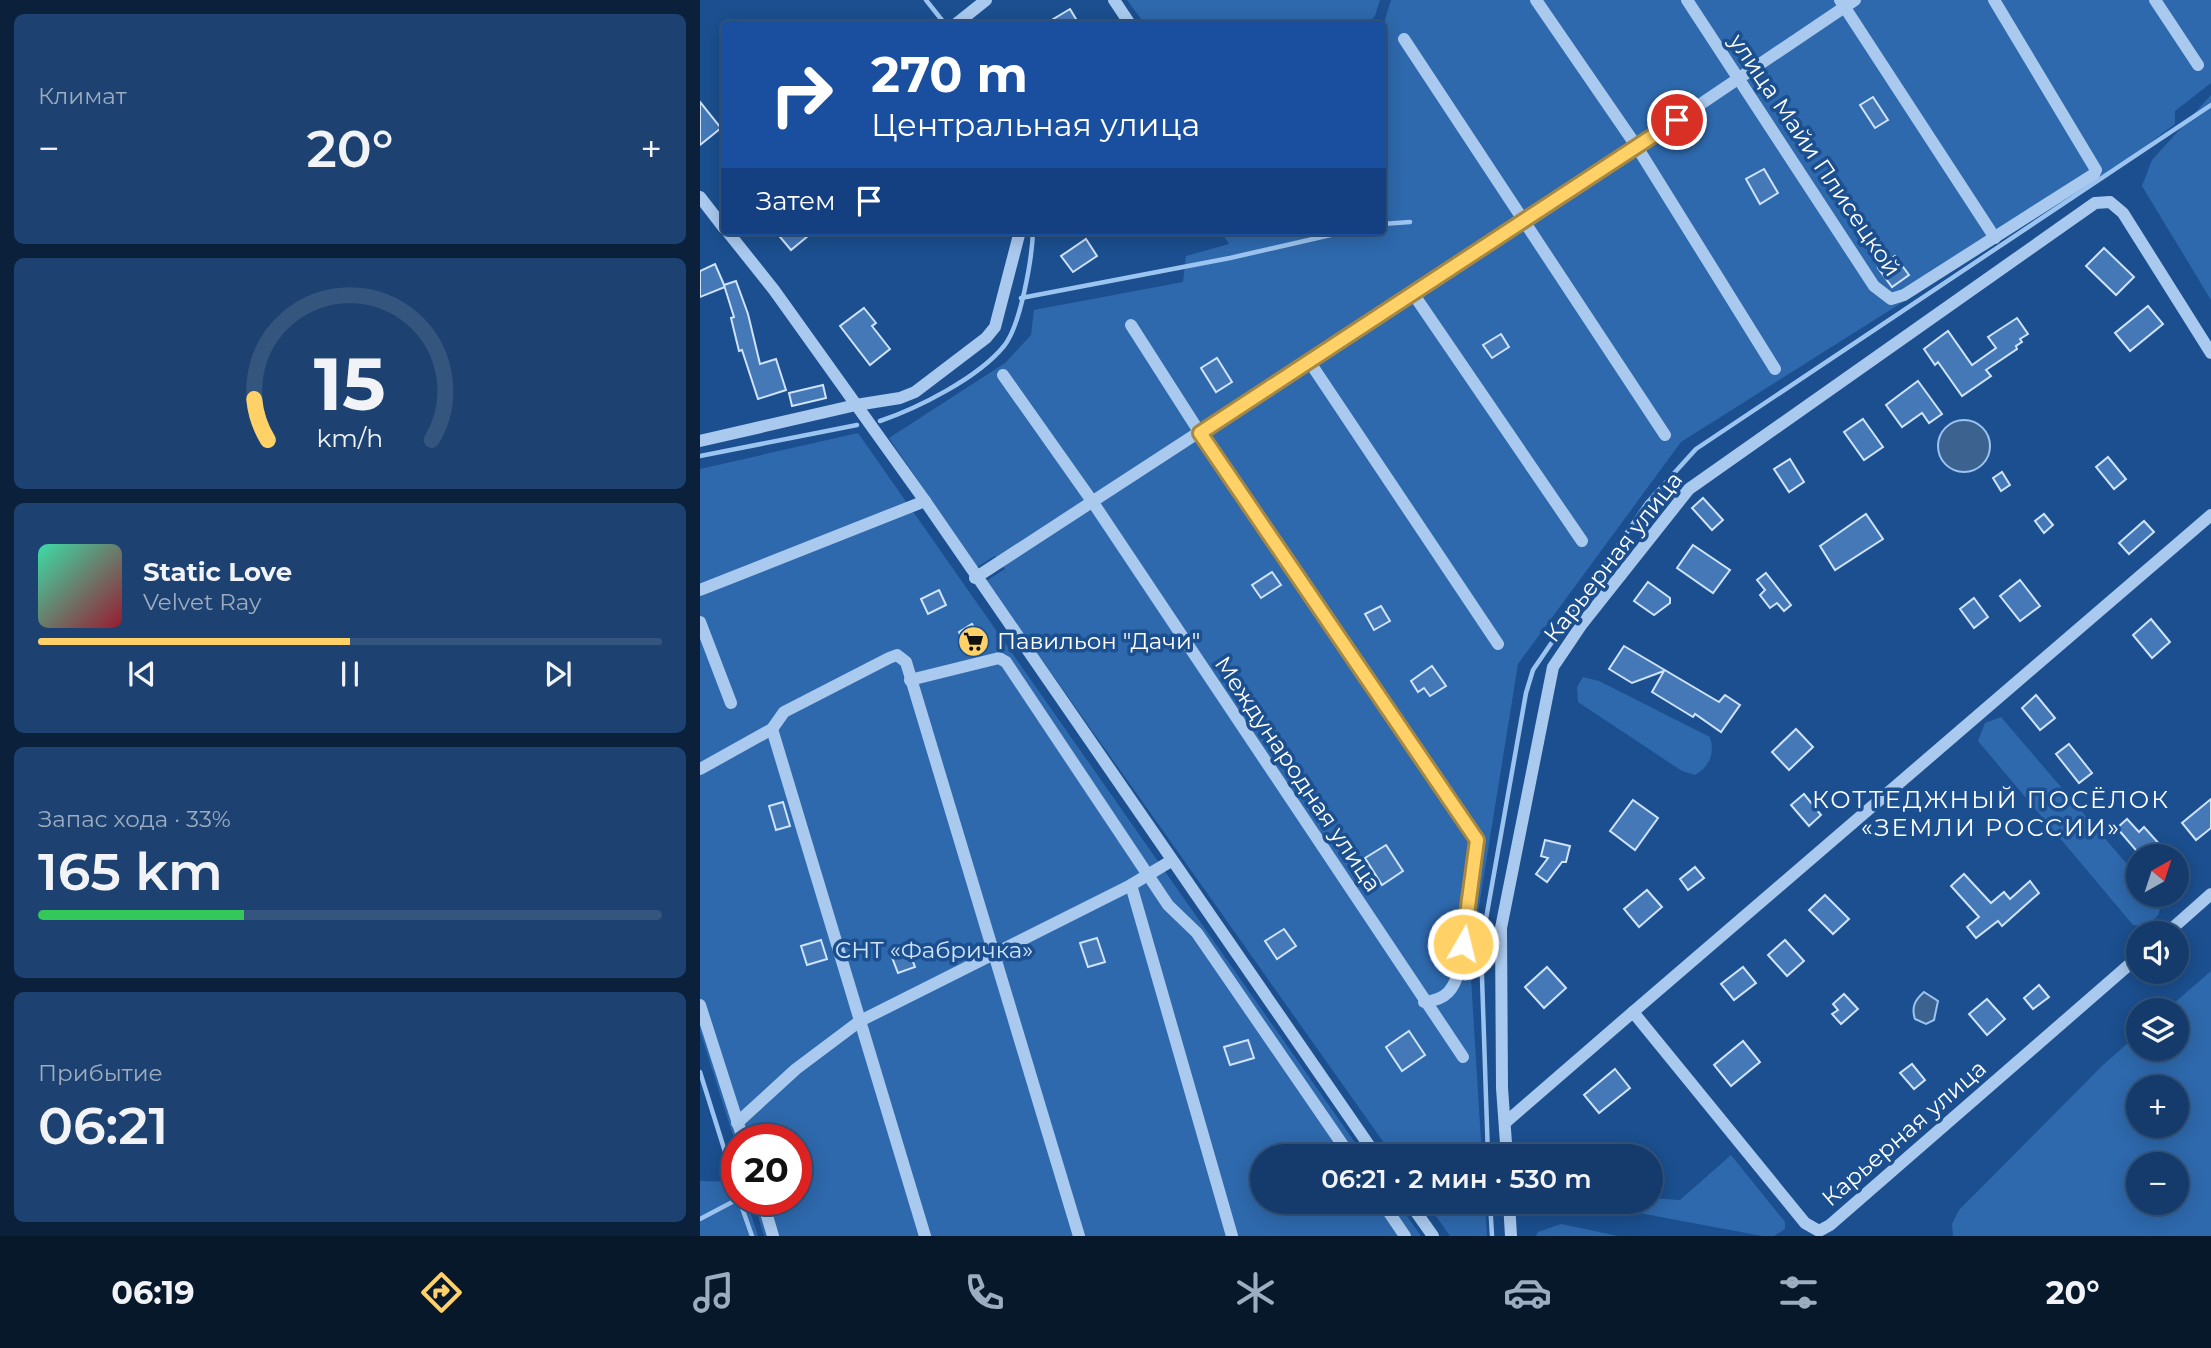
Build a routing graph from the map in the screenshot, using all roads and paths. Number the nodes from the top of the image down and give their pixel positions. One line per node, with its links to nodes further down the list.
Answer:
1 (986, 0): 8 (street)
2 (1114, 0): 9 (street)
3 (1536, 0): 13 (street)
4 (1688, 0): 12 (street, улица Майи Плисецкой)
5 (1994, 0): 19 (street)
6 (2155, 0): 11 (street)
7 (1847, 2): 12 (street); 19 (street)
8 (960, 21)
9 (1128, 21)
10 (1404, 39): 15 (street)
11 (2198, 65)
12 (1738, 80): 13 (street); 19 (street, улица Майи Плисецкой)
13 (1637, 147): 15 (street); 24 (street)
14 (700, 197): 16 (street)
15 (1523, 221): 20 (street); 28 (street)
16 (721, 224)
17 (730, 235): 26 (street)
18 (1019, 235): 26 (street)
19 (1995, 238)
20 (1412, 292): 23 (street); 33 (street)
21 (1131, 325): 27 (street)
22 (2211, 353): 54 (street, Карьерная улица)
23 (1309, 360): 27 (street); 37 (street)
24 (1775, 369)
25 (1003, 375): 31 (street, Международная улица)
26 (856, 405): 29 (street); 30 (street)
27 (1200, 433): 31 (street); 49 (street)
28 (1665, 435)
29 (700, 441)
30 (925, 501): 34 (street); 35 (street)
31 (1092, 501): 34 (street); 49 (street, Международная улица)
32 (2211, 515): 51 (street)
33 (1582, 541)
34 (975, 578): 42 (street)
35 (700, 590)
36 (700, 622): 39 (street)
37 (1498, 644)
38 (910, 680): 40 (street); 43 (street); 47 (street)
39 (731, 703)
40 (772, 729): 41 (street); 52 (street)
41 (700, 769)
42 (1171, 861): 43 (street); 57 (street)
43 (1149, 874): 44 (street); 56 (street)
44 (1131, 885): 47 (street); 66 (street)
45 (2211, 894): 46 (street)
46 (2181, 921)
47 (995, 952): 52 (street); 65 (street)
48 (2126, 967): 51 (street, Карьерная улица)
49 (1424, 1002): 53 (street, Международная улица)
50 (700, 1005): 55 (street)
51 (1633, 1012): 54 (street)
52 (860, 1021): 55 (street); 64 (street)
53 (1463, 1057)
54 (1506, 1122): 58 (street, Карьерная улица)
55 (737, 1123)
56 (1342, 1144)
57 (1368, 1144)
58 (1507, 1144)
59 (1390, 1214): 67 (street)
60 (1417, 1214): 68 (street)
61 (1510, 1214): 69 (street)
62 (767, 1215): 63 (street)
63 (773, 1236)
64 (925, 1236)
65 (1079, 1236)
66 (1232, 1236)
67 (1405, 1236)
68 (1433, 1236)
69 (1511, 1236)

